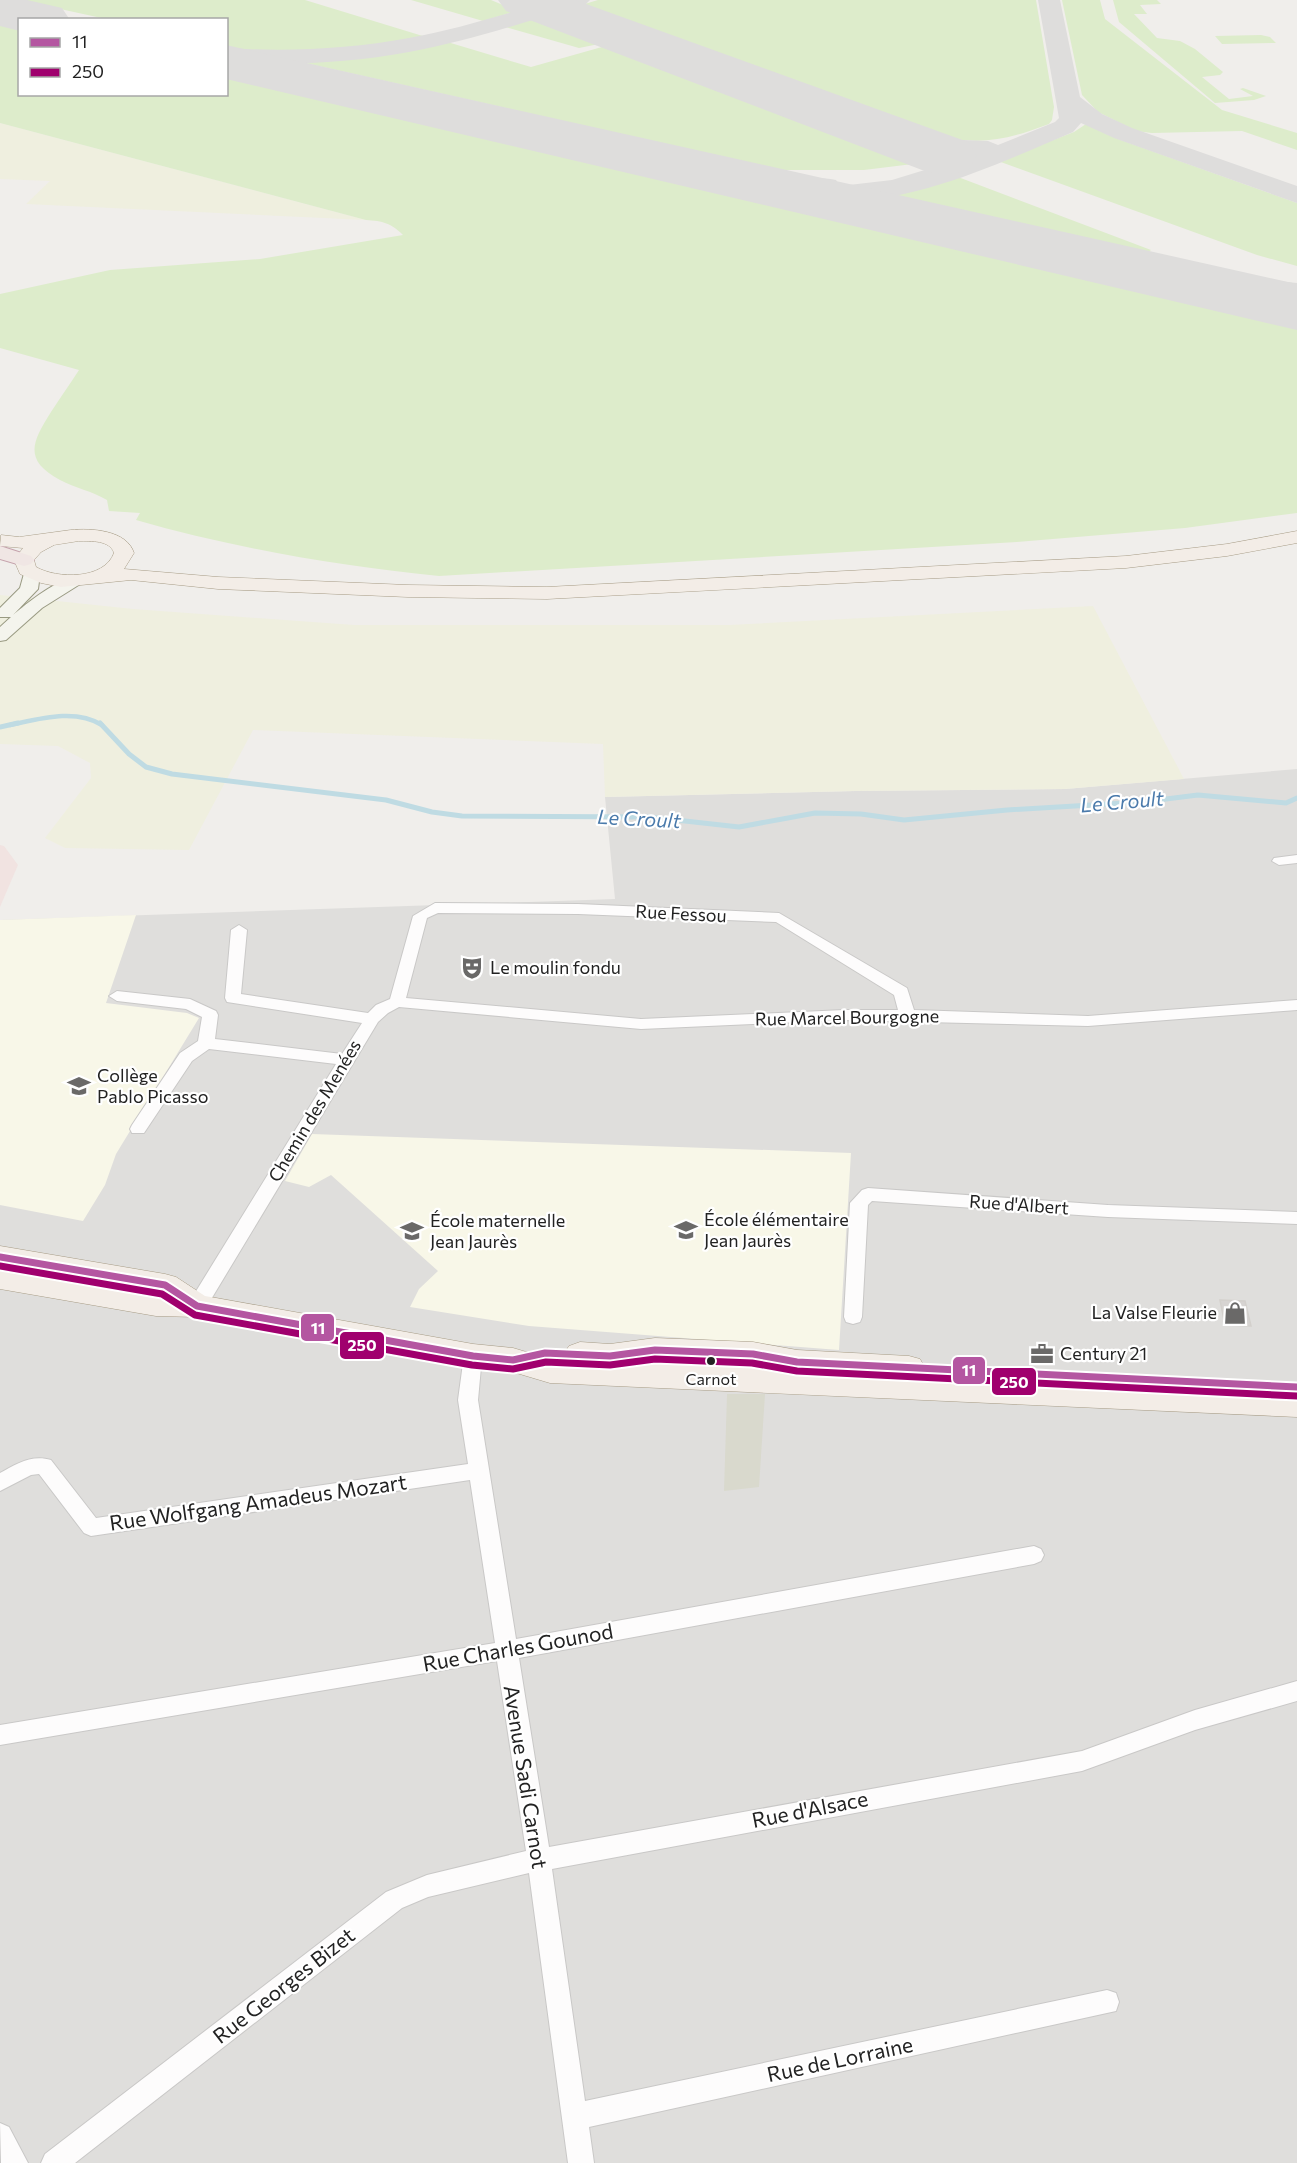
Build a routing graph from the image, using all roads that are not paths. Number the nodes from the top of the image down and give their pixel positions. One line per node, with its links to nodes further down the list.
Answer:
1 (1297, 537): 7 (main road)
2 (50, 540): 3 (main road); 4 (main road); 5 (main road)
3 (0, 544): 5 (highway)
4 (124, 554): 6 (main road); 7 (main road)
5 (28, 567): 6 (main road); 8 (main road)
6 (83, 579): 7 (main road); 9 (main road)
7 (333, 587)
8 (0, 618)
9 (0, 636)
10 (1297, 860): 11 (street)
11 (1279, 861)
12 (238, 930): 17 (street)
13 (117, 996): 18 (street)
14 (397, 1002): 16 (street, Rue Marcel Bourgogne); 16 (street, Rue Fessou); 17 (street, Chemin des Menées)
15 (1297, 1005): 16 (street, Rue Marcel Bourgogne)
16 (907, 1015)
17 (372, 1019): 19 (street, Chemin des Menées)
18 (206, 1043): 19 (street); 20 (street)
19 (345, 1060): 24 (street, Chemin des Menées)
20 (138, 1129)
21 (1297, 1218): 25 (street, Rue d'Albert)
22 (0, 1257): 24 (main road)
23 (0, 1278): 24 (main road)
24 (198, 1306): 26 (main road)
25 (853, 1317)
26 (473, 1356): 27 (main road); 30 (street, Avenue Sadi Carnot)
27 (513, 1360): 28 (main road); 29 (main road)
28 (1297, 1387)
29 (1297, 1404)
30 (478, 1471): 31 (street, Rue Wolfgang Amadeus Mozart); 33 (street, Avenue Sadi Carnot)
31 (0, 1483)
32 (1034, 1556): 33 (street, Rue Charles Gounod)
33 (505, 1651): 35 (street, Rue Charles Gounod); 36 (street, Avenue Sadi Carnot)
34 (1297, 1691): 36 (street, Rue d'Alsace)
35 (0, 1735)
36 (539, 1860): 38 (street, Avenue Sadi Carnot); 41 (street, Rue Georges Bizet)
37 (1107, 2002): 38 (street, Rue de Lorraine)
38 (573, 2118): 42 (street, Avenue Sadi Carnot)
39 (0, 2136): 40 (street)
40 (15, 2163)
41 (54, 2163)
42 (581, 2163)

